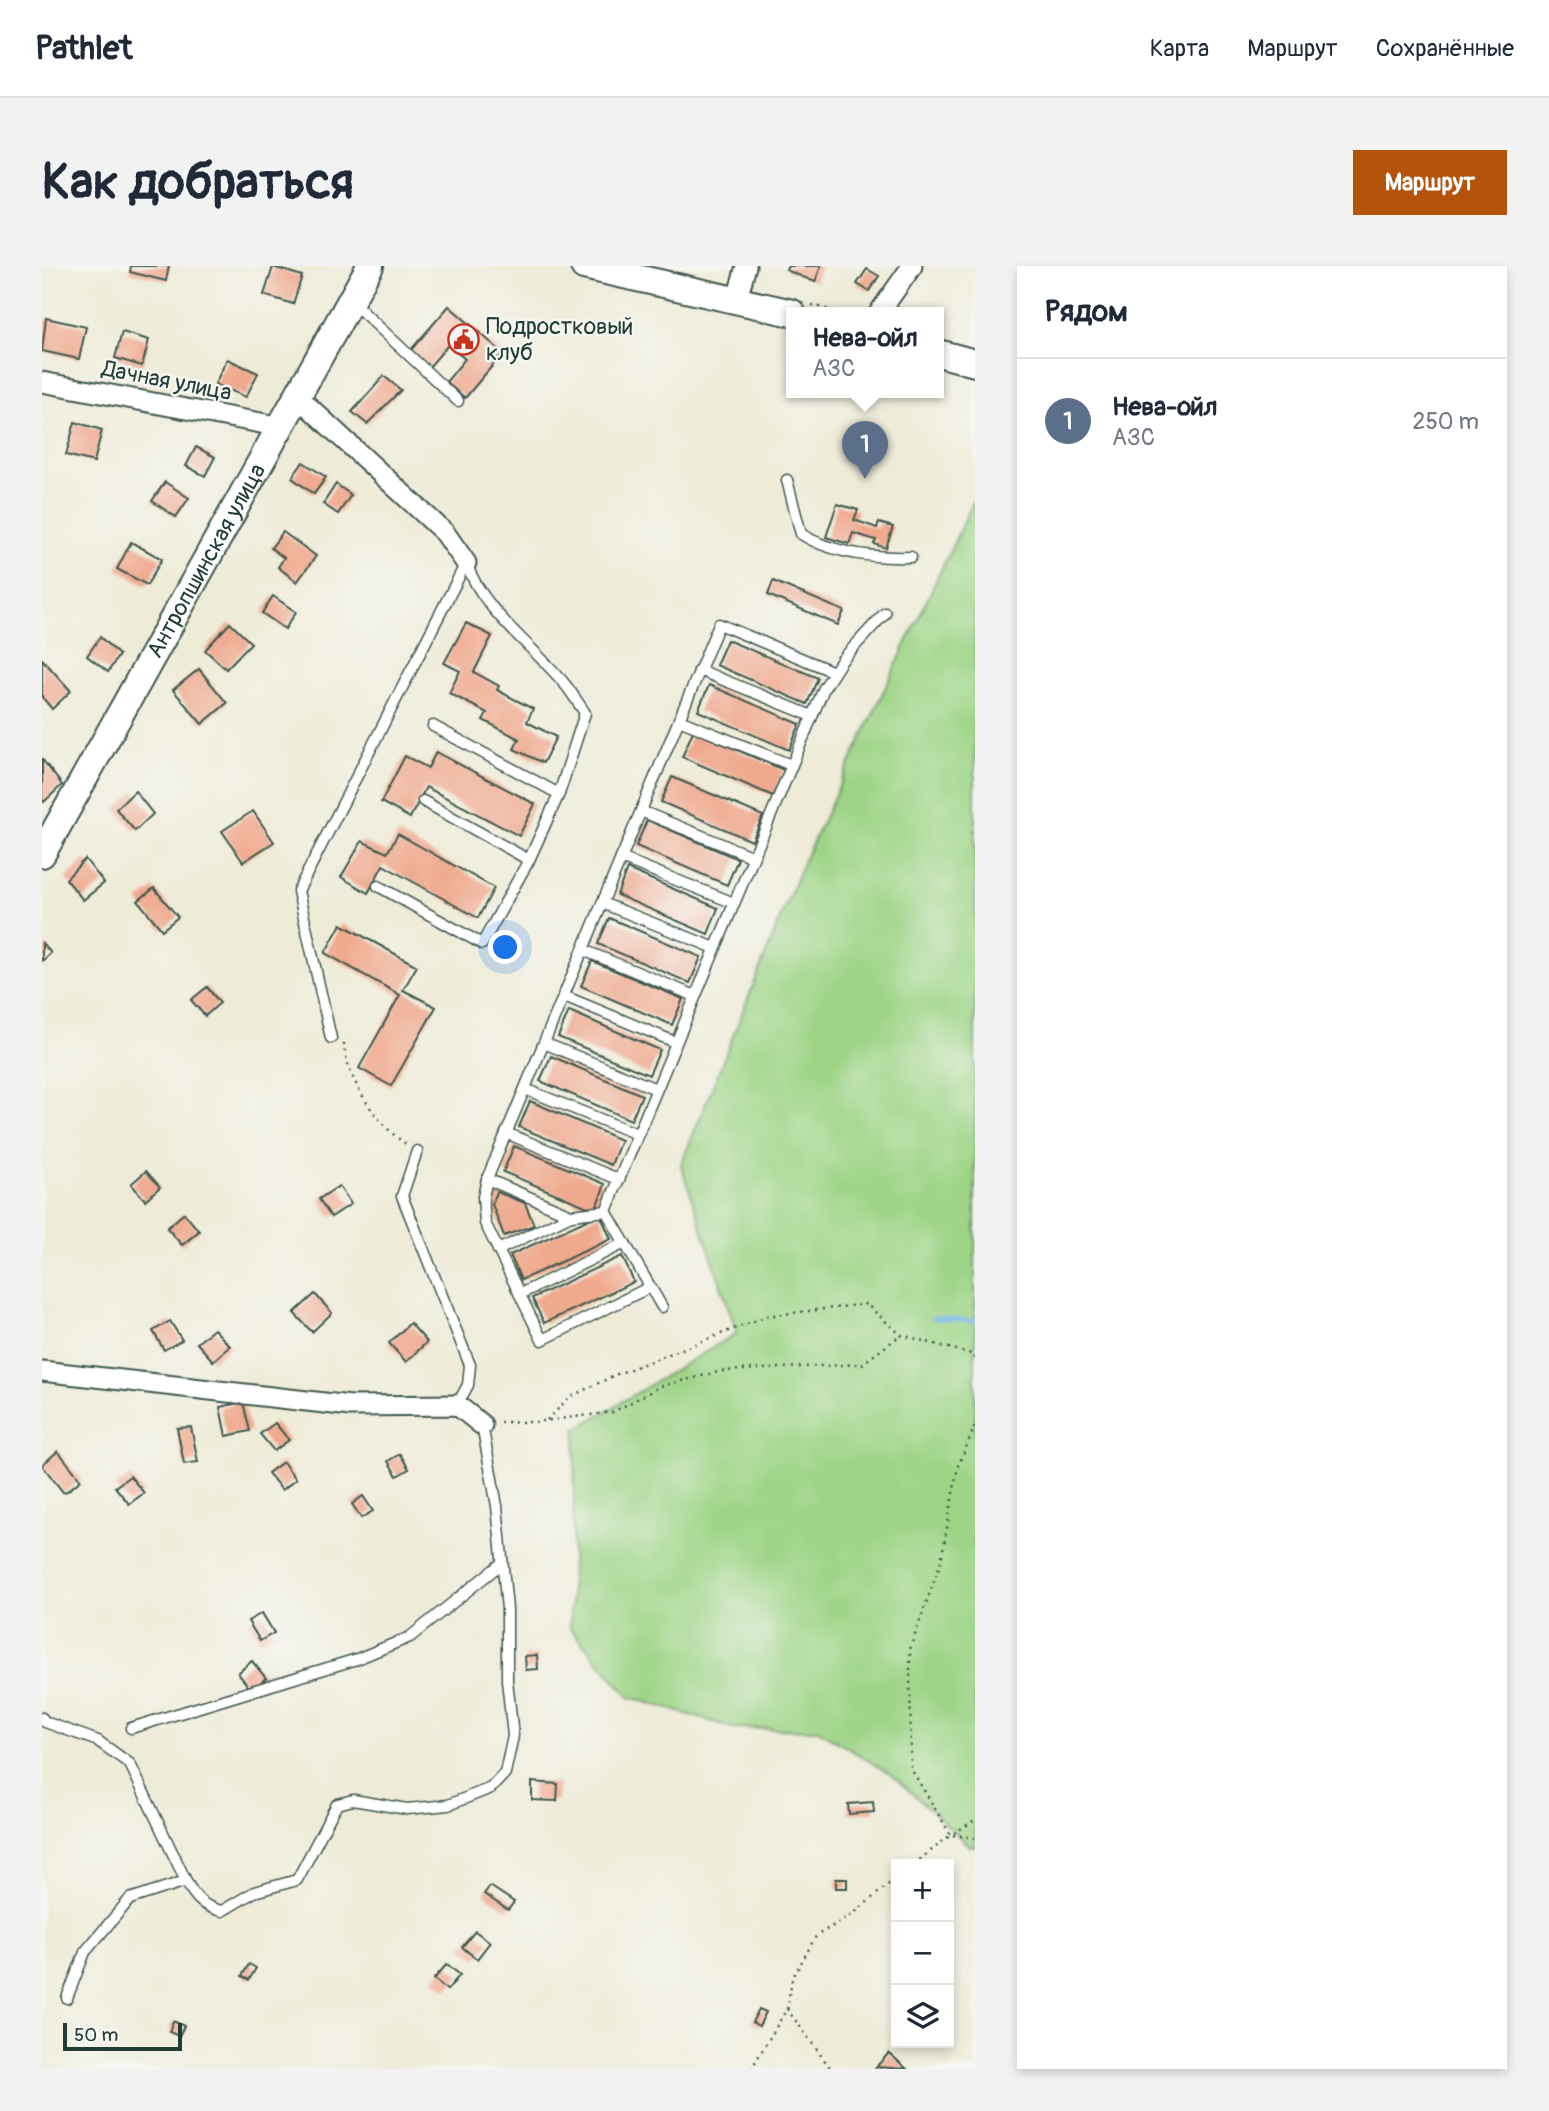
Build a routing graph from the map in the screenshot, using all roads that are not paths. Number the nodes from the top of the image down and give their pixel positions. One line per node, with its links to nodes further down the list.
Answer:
1 (370, 266): 6 (street, Антропшинская улица)
2 (584, 266): 5 (street)
3 (746, 266): 5 (street)
4 (912, 266): 7 (street)
5 (737, 299): 8 (street)
6 (350, 301): 12 (street, Антропшинская улица); 13 (lane)
7 (883, 307)
8 (786, 311)
9 (944, 354): 10 (street)
10 (975, 363)
11 (42, 382): 14 (street, Дачная улица)
12 (298, 397): 14 (street, Антропшинская улица); 17 (street)
13 (458, 401)
14 (282, 427): 28 (street, Антропшинская улица)
15 (787, 480): 16 (lane)
16 (911, 557)
17 (466, 563): 25 (lane); 39 (lane)
18 (885, 613): 20 (lane)
19 (699, 670): 20 (lane); 21 (lane); 22 (lane)
20 (834, 672): 21 (lane)
21 (812, 716): 24 (lane)
22 (679, 720): 24 (lane); 27 (lane)
23 (433, 726): 25 (lane)
24 (791, 765): 29 (lane)
25 (559, 794): 31 (lane)
26 (423, 801): 31 (lane)
27 (641, 811): 29 (lane); 30 (lane)
28 (45, 841)
29 (753, 856): 34 (lane)
30 (621, 858): 33 (lane); 34 (lane)
31 (529, 860): 32 (lane)
32 (378, 886)
33 (602, 903): 35 (lane); 36 (lane)
34 (734, 903): 35 (lane)
35 (715, 948): 38 (lane)
36 (583, 950): 37 (lane); 38 (lane)
37 (564, 996): 40 (lane); 41 (lane)
38 (695, 996): 40 (lane)
39 (331, 1038)
40 (675, 1042): 43 (lane)
41 (544, 1043): 42 (lane); 43 (lane)
42 (525, 1089): 44 (lane); 45 (lane)
43 (656, 1089): 45 (lane)
44 (506, 1133): 47 (lane); 48 (lane)
45 (637, 1134): 48 (lane)
46 (417, 1151): 57 (lane)
47 (488, 1179): 50 (lane); 52 (lane)
48 (618, 1179): 49 (lane)
49 (606, 1211): 50 (lane); 51 (lane)
50 (571, 1215): 52 (lane)
51 (625, 1243): 53 (lane); 54 (lane)
52 (498, 1250): 54 (lane)
53 (650, 1287): 54 (lane); 55 (lane)
54 (520, 1294)
55 (662, 1307)
56 (42, 1371): 57 (street)
57 (457, 1405): 58 (street)
58 (482, 1425): 59 (lane)
59 (502, 1563): 61 (lane); 62 (lane)
60 (42, 1718): 62 (lane)
61 (131, 1728)
62 (187, 1881): 63 (lane)
63 (68, 1998)

